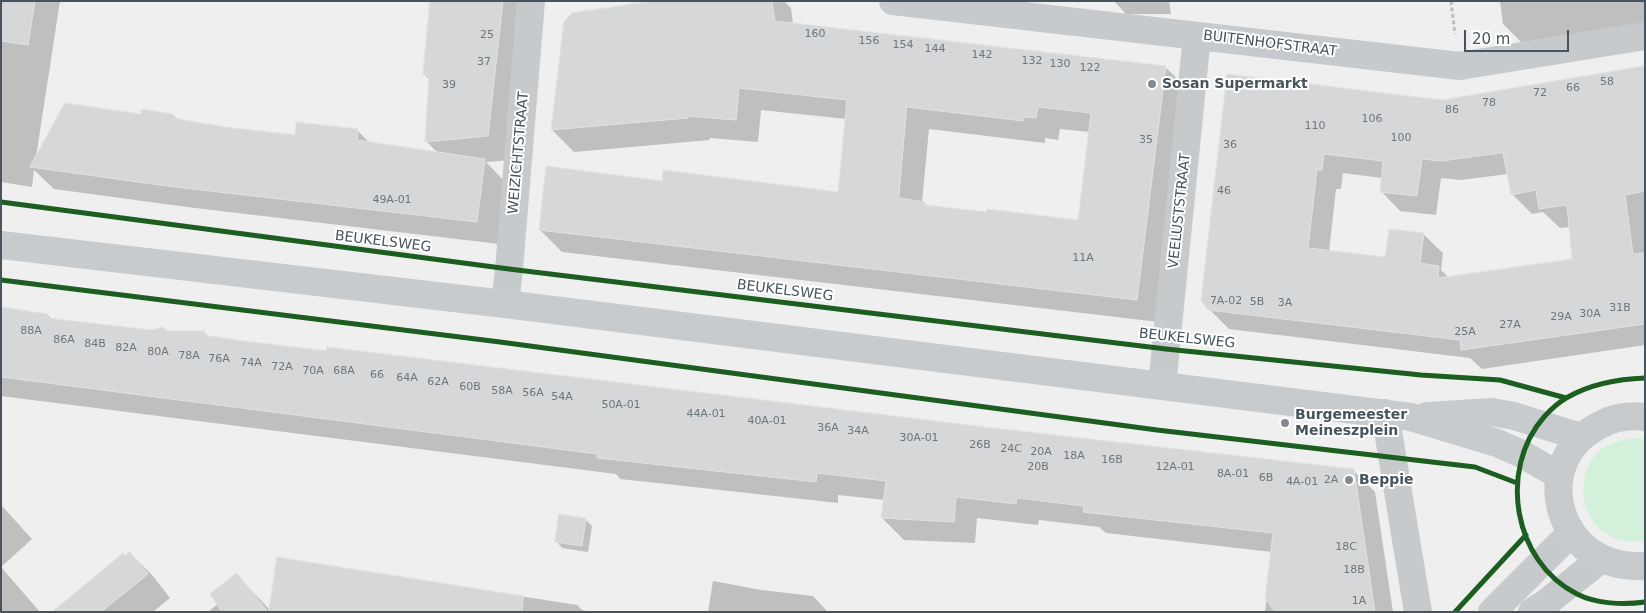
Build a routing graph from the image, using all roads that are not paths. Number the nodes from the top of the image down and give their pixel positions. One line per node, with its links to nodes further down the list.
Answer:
1 (531, 1): 6 (street, WEIZICHTSTRAAT)
2 (893, 1): 3 (street, BUITENHOFSTRAAT)
3 (1197, 36): 4 (street, BUITENHOFSTRAAT); 7 (street, VEELUSTSTRAAT)
4 (1645, 36)
5 (9, 243): 6 (main road)
6 (505, 304): 7 (main road)
7 (1162, 386): 8 (main road)
8 (1398, 415): 10 (main road); 11 (main road); 15 (street)
9 (1645, 417): 10 (main road)
10 (1581, 437): 11 (main road)
11 (1560, 476): 12 (main road)
12 (1571, 533): 13 (main road); 16 (street)
13 (1601, 559): 14 (main road); 17 (street)
14 (1645, 566)
15 (1418, 612)
16 (1492, 612)
17 (1532, 612)

